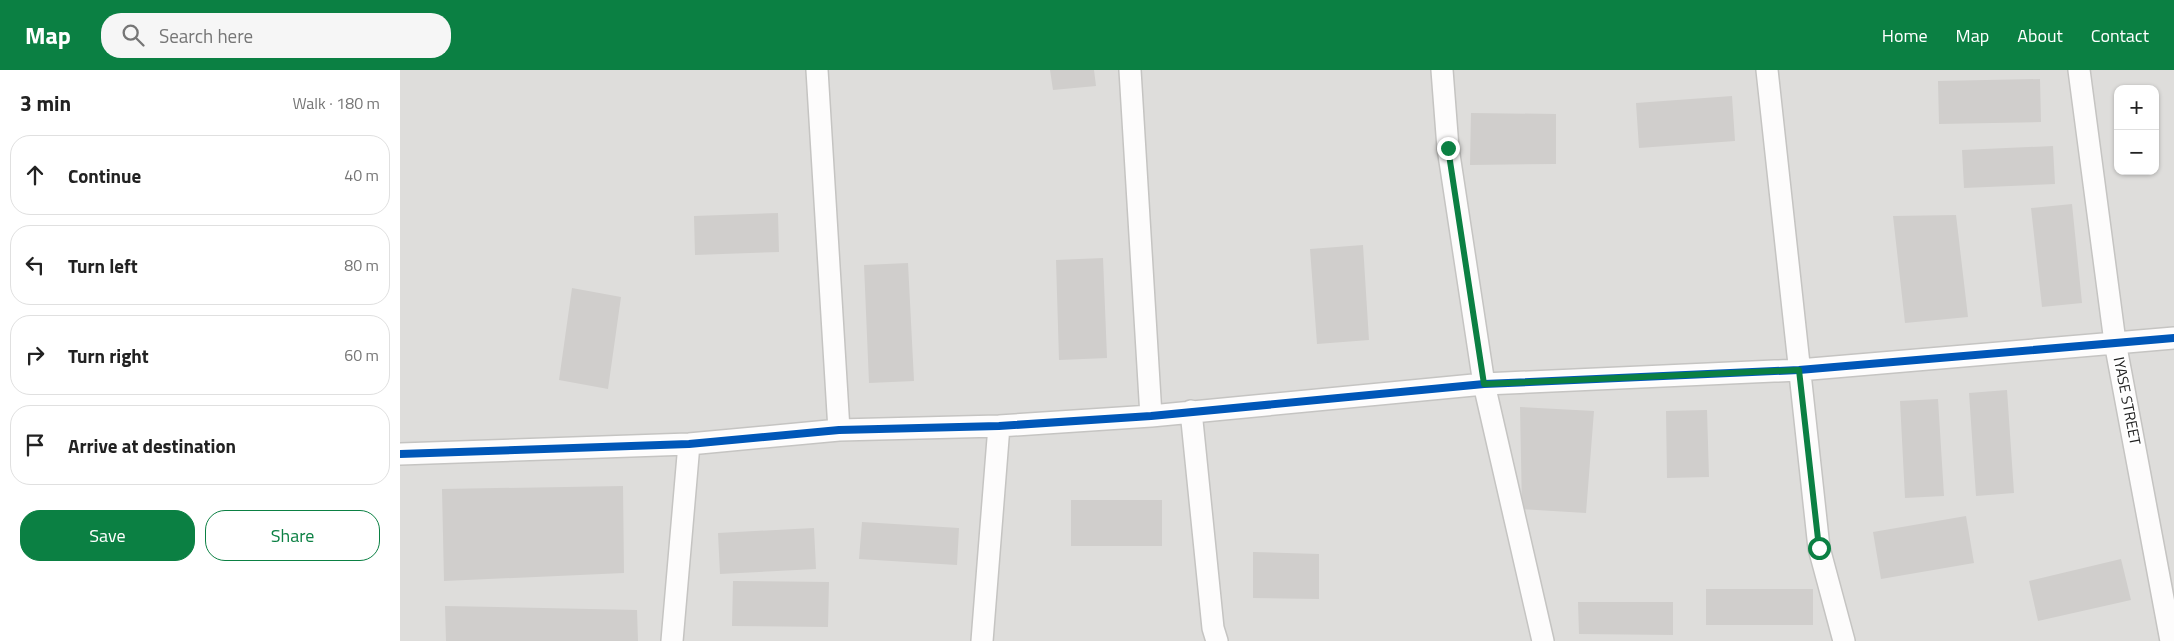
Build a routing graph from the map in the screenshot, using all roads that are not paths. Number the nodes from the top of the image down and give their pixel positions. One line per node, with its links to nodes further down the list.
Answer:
1 (817, 70): 13 (street)
2 (1130, 70): 11 (street)
3 (1442, 70): 9 (street)
4 (1767, 70): 8 (street)
5 (2079, 70): 7 (street, IYASE STREET)
6 (2174, 338): 7 (street)
7 (2115, 342): 8 (street); 21 (street, IYASE STREET)
8 (1799, 370): 9 (street); 20 (street)
9 (1484, 384): 10 (street); 19 (street)
10 (1191, 411): 11 (street); 18 (street)
11 (1150, 416): 12 (street)
12 (999, 426): 13 (street); 17 (street)
13 (839, 430): 14 (street)
14 (689, 444): 15 (street); 16 (street)
15 (400, 454)
16 (672, 641)
17 (982, 641)
18 (1217, 641)
19 (1543, 641)
20 (1844, 641)
21 (2171, 641)

